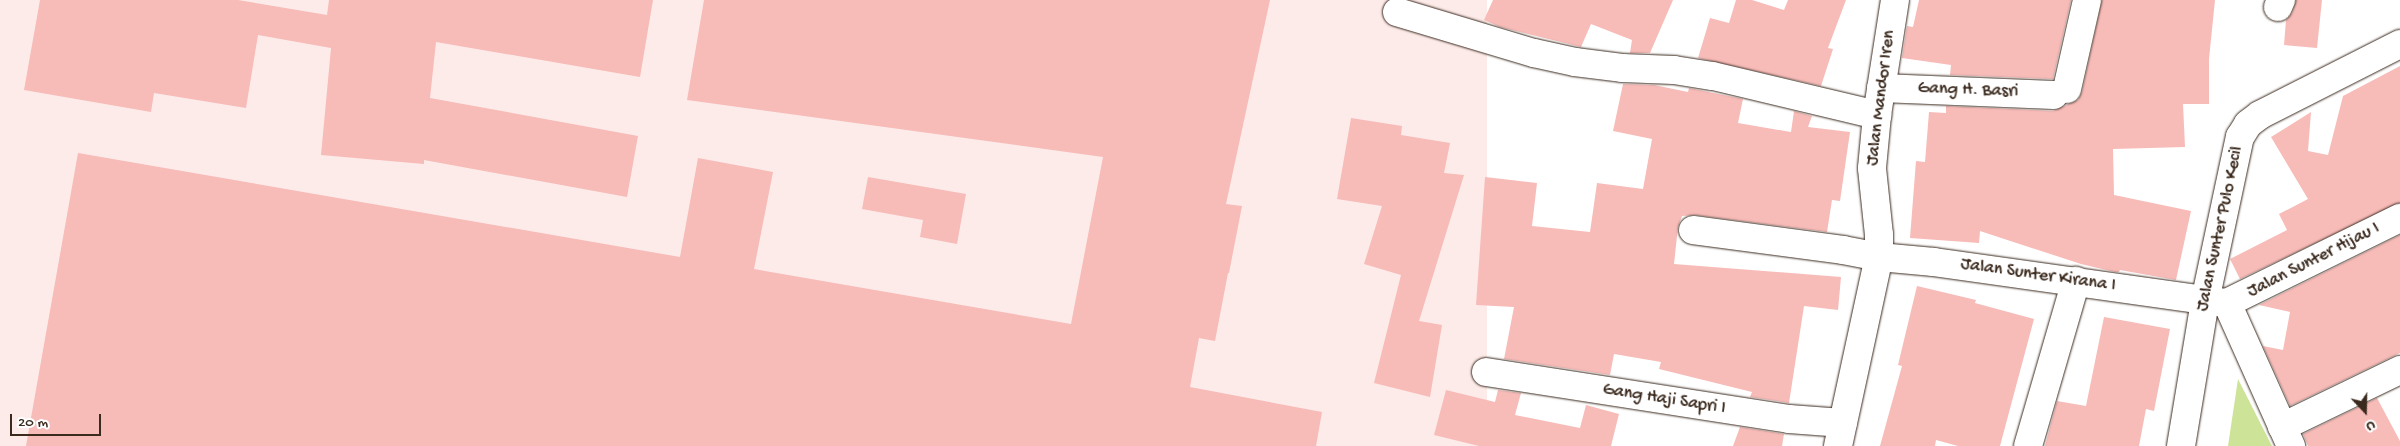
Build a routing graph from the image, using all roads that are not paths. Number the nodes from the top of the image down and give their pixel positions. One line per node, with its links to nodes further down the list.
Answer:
1 (1894, 0): 5 (street, Jalan Mandor Iren)
2 (2086, 0): 5 (street, Gang H. Basri)
3 (1397, 12): 6 (street)
4 (2400, 44): 11 (street, Jalan Sunter Pulo Kecil)
5 (1881, 88): 6 (street, Jalan Mandor Iren)
6 (1877, 115): 9 (street, Jalan Mandor Iren)
7 (2400, 218): 11 (street, Jalan Sunter Hijau I)
8 (1693, 230): 9 (street, Jalan Sunter Kirana I)
9 (1878, 257): 10 (street, Jalan Sunter Kirana I); 14 (street, Jalan Mandor Iren)
10 (2076, 281): 11 (street, Jalan Sunter Kirana I); 16 (street)
11 (2216, 302): 15 (street); 17 (street, Jalan Sunter Pulo Kecil)
12 (2400, 370): 15 (street)
13 (1486, 372): 14 (street, Gang Haji Sapri I)
14 (1841, 434)
15 (2286, 437)
16 (2028, 446)
17 (2181, 446)

